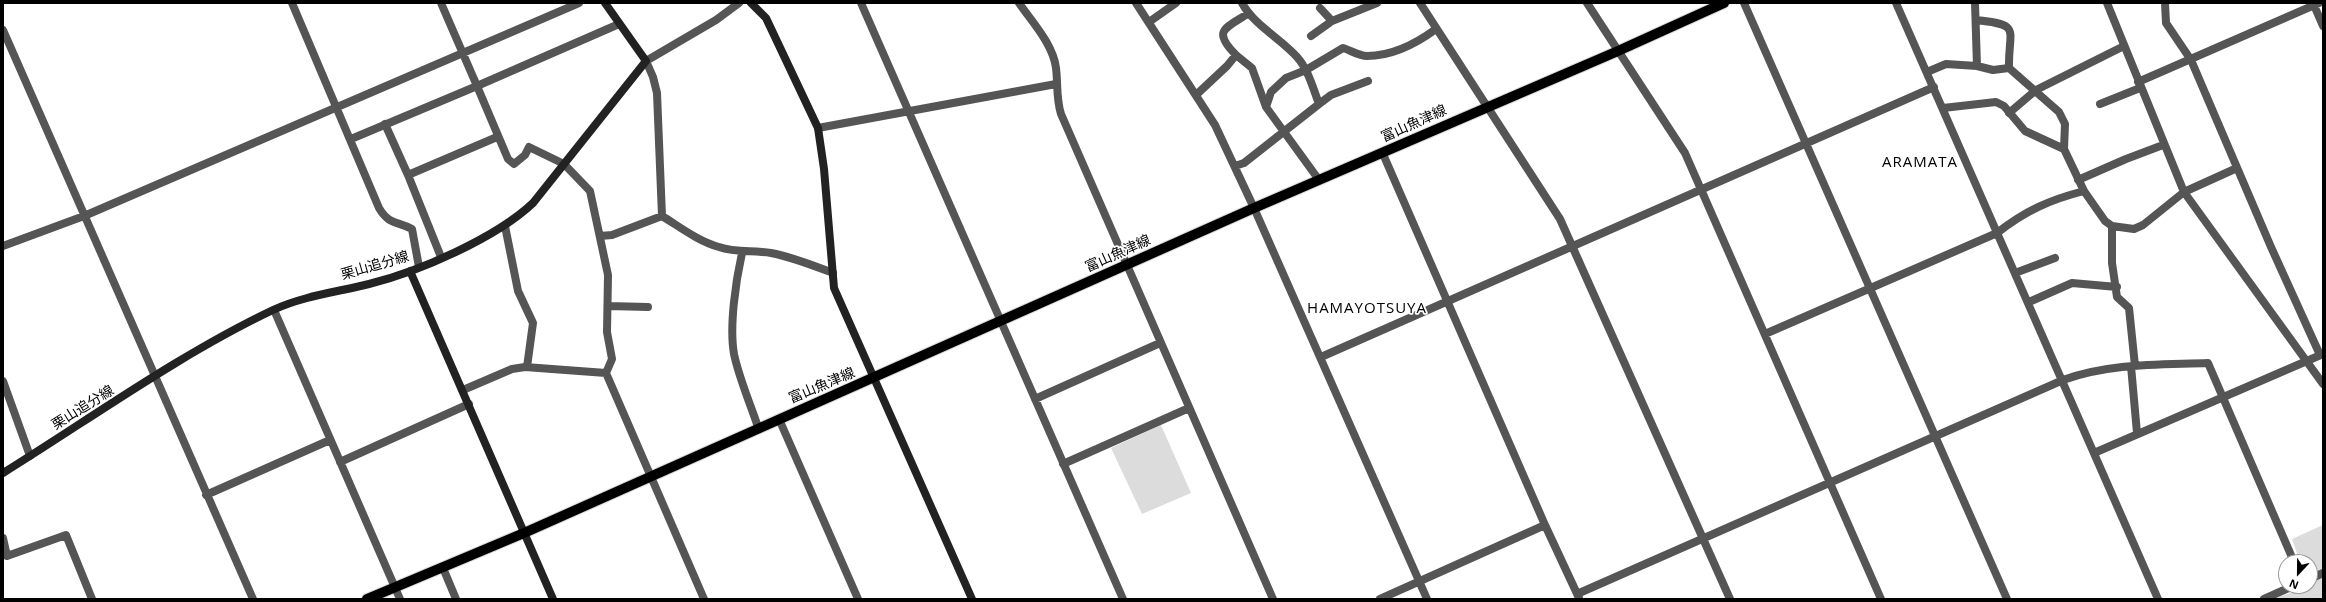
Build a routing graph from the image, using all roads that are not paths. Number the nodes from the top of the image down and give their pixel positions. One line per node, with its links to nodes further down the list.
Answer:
1 (292, 3): 53 (street)
2 (441, 3): 34 (street)
3 (579, 3): 34 (street)
4 (605, 3): 27 (street)
5 (739, 3): 37 (street)
6 (752, 3): 58 (street)
7 (861, 3): 55 (street)
8 (1019, 3): 43 (street)
9 (1136, 3): 26 (street)
10 (1176, 3): 26 (street)
11 (1242, 3): 23 (street)
12 (1377, 3): 25 (street)
13 (1420, 3): 29 (street)
14 (1587, 3): 33 (street)
15 (1724, 3): 33 (main road, 富山魚津線)
16 (1744, 3): 62 (street)
17 (1896, 3): 41 (street)
18 (1975, 3): 24 (street)
19 (2107, 3): 32 (street)
20 (2165, 3): 36 (street)
21 (2315, 4): 28 (street); 36 (street)
22 (1320, 8): 25 (street)
23 (1249, 12): 35 (street); 40 (street)
24 (1976, 20): 38 (street); 39 (street)
25 (1332, 21): 31 (street)
26 (1149, 22): 48 (street)
27 (620, 24): 37 (street); 45 (street)
28 (2323, 26)
29 (1436, 29): 40 (street); 51 (street)
30 (3, 30): 76 (street)
31 (1311, 36)
32 (2124, 46): 44 (street); 47 (street)
33 (1618, 51): 51 (main road, 富山魚津線); 72 (street)
34 (462, 53): 45 (street); 53 (street)
35 (1236, 55): 48 (street); 52 (street)
36 (2191, 60): 44 (street); 68 (street)
37 (646, 61): 66 (street, 栗山追分線); 77 (street)
38 (1977, 66): 39 (street); 41 (street)
39 (2009, 68): 47 (street)
40 (1306, 70): 49 (street); 52 (street)
41 (1927, 72): 46 (street)
42 (1368, 81): 49 (street)
43 (1056, 84): 55 (street); 87 (street)
44 (2139, 85): 50 (street); 63 (street)
45 (477, 86): 57 (street); 60 (street)
46 (1934, 87): 54 (street); 62 (street)
47 (2036, 90): 56 (street); 64 (street)
48 (1196, 95): 67 (street)
49 (1319, 104): 59 (street)
50 (2100, 104)
51 (1488, 106): 65 (main road, 富山魚津線); 82 (street)
52 (1266, 107): 59 (street)
53 (336, 108): 61 (street); 76 (street)
54 (1943, 108): 56 (street); 80 (street)
55 (907, 111): 58 (street); 99 (street)
56 (2009, 113): 64 (street)
57 (385, 124): 61 (street); 69 (street)
58 (818, 128): 90 (street)
59 (1283, 133): 67 (street); 70 (street)
60 (497, 137): 66 (street); 69 (street)
61 (350, 138): 88 (street)
62 (1805, 142): 72 (street); 93 (street)
63 (2164, 145): 71 (street); 74 (street)
64 (2064, 149): 71 (street)
65 (1383, 154): 70 (main road, 富山魚津線); 94 (street)
66 (564, 164): 78 (street, 栗山追分線); 81 (street)
67 (1235, 166): 75 (street)
68 (2237, 168): 74 (street); 102 (street)
69 (408, 175): 85 (street)
70 (1319, 180): 75 (main road, 富山魚津線)
71 (2078, 180): 73 (street)
72 (1702, 188): 82 (street); 100 (street)
73 (2084, 191): 79 (street); 80 (street)
74 (2184, 192): 79 (street); 104 (street)
75 (1254, 208): 87 (main road, 富山魚津線); 103 (street)
76 (84, 216): 83 (street); 108 (street)
77 (662, 216): 81 (street); 84 (street)
78 (505, 226): 85 (street, 栗山追分線); 106 (street)
79 (2112, 226): 92 (street)
80 (1997, 233): 91 (street); 93 (street)
81 (600, 236): 96 (street)
82 (1573, 245): 94 (street); 134 (street)
83 (3, 246)
84 (742, 252): 90 (street); 119 (street)
85 (441, 257): 88 (street, 栗山追分線)
86 (2055, 258): 91 (street)
87 (1126, 266): 99 (main road, 富山魚津線); 101 (street)
88 (419, 267): 89 (street, 栗山追分線)
89 (410, 271): 98 (street, 栗山追分線); 113 (street)
90 (833, 273): 109 (street)
91 (2015, 273): 95 (street)
92 (2116, 287): 95 (street); 105 (street)
93 (1869, 288): 100 (street); 121 (street)
94 (1447, 301): 103 (street); 131 (street)
95 (2028, 302): 110 (street)
96 (608, 306): 97 (street); 107 (street)
97 (648, 306)
98 (274, 310): 108 (street, 栗山追分線); 122 (street)
99 (1001, 322): 109 (main road, 富山魚津線); 115 (street)
100 (1765, 334): 129 (street)
101 (1160, 343): 115 (street); 117 (street)
102 (2322, 354): 104 (street)
103 (1321, 357): 137 (street)
104 (2306, 360): 112 (street); 114 (street)
105 (2133, 366): 110 (street); 114 (street); 120 (street)
106 (527, 367): 107 (street); 113 (street)
107 (606, 373): 128 (street)
108 (155, 378): 124 (street, 栗山追分線); 130 (street)
109 (875, 378): 118 (main road, 富山魚津線); 149 (street)
110 (2063, 380): 121 (street); 123 (street)
111 (3, 381): 124 (street)
112 (2323, 384)
113 (463, 390): 116 (street)
114 (2223, 396): 120 (street); 135 (street)
115 (1035, 399): 126 (street)
116 (469, 404): 125 (street); 132 (street)
117 (1189, 408): 126 (street); 151 (street)
118 (779, 419): 119 (main road, 富山魚津線); 148 (street)
119 (758, 427): 128 (main road, 富山魚津線)
120 (2137, 433): 123 (street)
121 (1935, 436): 129 (street); 156 (street)
122 (330, 440): 125 (street); 130 (street)
123 (2094, 453): 157 (street)
124 (30, 456): 127 (street, 栗山追分線)
125 (340, 462): 138 (street)
126 (1063, 464): 150 (street)
127 (3, 473)
128 (650, 477): 132 (main road, 富山魚津線); 147 (street)
129 (1831, 482): 134 (street); 155 (street)
130 (206, 495): 142 (street)
131 (1545, 526): 137 (street); 140 (street)
132 (524, 533): 136 (main road, 富山魚津線); 146 (street)
133 (3, 538): 141 (street)
134 (1704, 538): 140 (street); 154 (street)
135 (2291, 554)
136 (443, 568): 138 (main road, 富山魚津線); 145 (street)
137 (1420, 582): 152 (street); 153 (street)
138 (395, 588): 143 (main road, 富山魚津線); 144 (street)
139 (2278, 593): 158 (street)
140 (1578, 596)
141 (92, 599)
142 (253, 599)
143 (367, 599)
144 (400, 599)
145 (456, 599)
146 (553, 599)
147 (704, 599)
148 (858, 599)
149 (972, 599)
150 (1123, 599)
151 (1273, 599)
152 (1380, 599)
153 (1427, 599)
154 (1730, 599)
155 (1881, 599)
156 (2007, 599)
157 (2158, 599)
158 (2264, 599)

